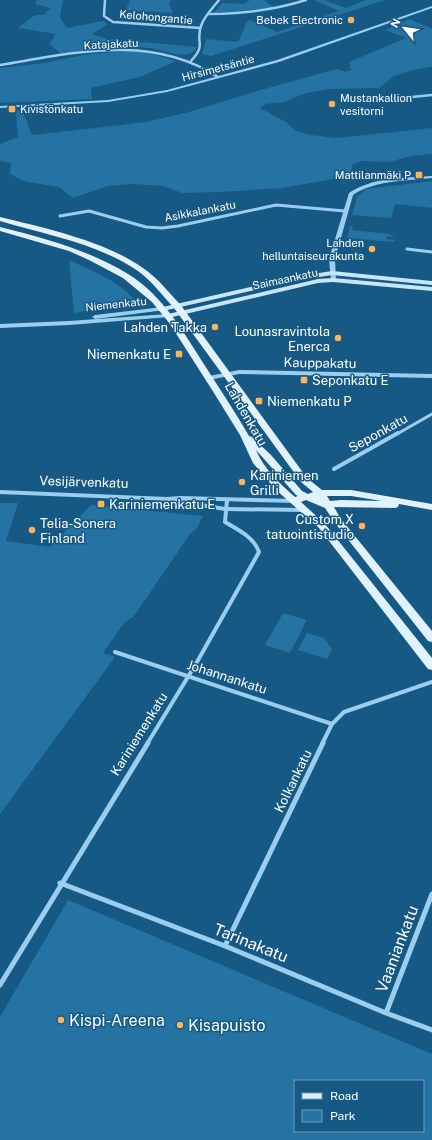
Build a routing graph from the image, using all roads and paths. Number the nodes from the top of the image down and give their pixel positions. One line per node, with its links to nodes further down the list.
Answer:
1 (104, 0): 6 (street, Kelohongantie)
2 (219, 0): 5 (street)
3 (306, 0): 5 (street)
4 (432, 7): 9 (street, Hirsimetsäntie)
5 (208, 14): 6 (street)
6 (200, 28): 7 (street)
7 (191, 61): 8 (street, Katajakatu); 9 (street, Katajakatu)
8 (0, 65)
9 (218, 77): 12 (street, Hirsimetsäntie)
10 (432, 95): 11 (street)
11 (412, 97)
12 (0, 107)
13 (432, 177): 14 (street)
14 (345, 211): 15 (street, Asikkalankatu); 20 (street)
15 (60, 216)
16 (0, 219): 23 (main road, Lahdenkatu)
17 (0, 228): 24 (main road, Lahdenkatu)
18 (407, 249): 19 (street)
19 (432, 252)
20 (332, 276): 21 (main road, Saimaankatu); 22 (main road, Saimaankatu); 23 (main road, Saimaankatu)
21 (432, 282)
22 (432, 289)
23 (180, 310): 24 (main road, Saimaankatu); 26 (main road, Lahdenkatu)
24 (165, 313): 25 (street, Niemenkatu); 28 (main road, Lahdenkatu)
25 (0, 326)
26 (226, 374): 27 (street, Kauppakatu); 28 (street, Kauppakatu); 33 (main road, Lahdenkatu)
27 (432, 376)
28 (209, 378): 30 (main road, Lahdenkatu)
29 (432, 414): 31 (street, Seponkatu)
30 (244, 435): 34 (main road); 37 (main road, Lahdenkatu)
31 (334, 469)
32 (0, 492): 35 (street, Vesijärvenkatu)
33 (320, 493): 34 (main road, Vesijärvenkatu); 38 (main road, Lahdenkatu); 39 (main road, Vesijärvenkatu)
34 (306, 498): 37 (main road, Vesijärvenkatu); 38 (main road)
35 (167, 499): 36 (street, Vesijärvenkatu); 41 (street, Vesijärvenkatu)
36 (226, 500): 37 (street, Vesijärvenkatu); 41 (street, Kariniemenkatu)
37 (294, 501): 42 (main road, Lahdenkatu)
38 (328, 504): 39 (main road, Vesijärvenkatu); 42 (main road, Vesijärvenkatu); 43 (main road, Lahdenkatu)
39 (408, 504): 40 (main road, Vesijärvenkatu)
40 (432, 508)
41 (225, 509): 42 (street, Vesijärvenkatu); 46 (street, Kariniemenkatu)
42 (304, 510): 45 (main road, Lahdenkatu)
43 (432, 638)
44 (115, 652): 46 (street, Johannankatu)
45 (432, 666)
46 (188, 676): 48 (street, Johannankatu); 49 (street, Kariniemenkatu)
47 (432, 682): 48 (street, Kolkankatu)
48 (332, 724): 51 (street, Kolkankatu)
49 (60, 883): 51 (street, Tarinakatu); 52 (street, Kariniemenkatu)
50 (432, 894): 53 (street, Vaaniankatu)
51 (225, 946): 53 (street, Tarinakatu)
52 (0, 984)
53 (386, 1013): 54 (street, Tarinakatu)
54 (432, 1030)

